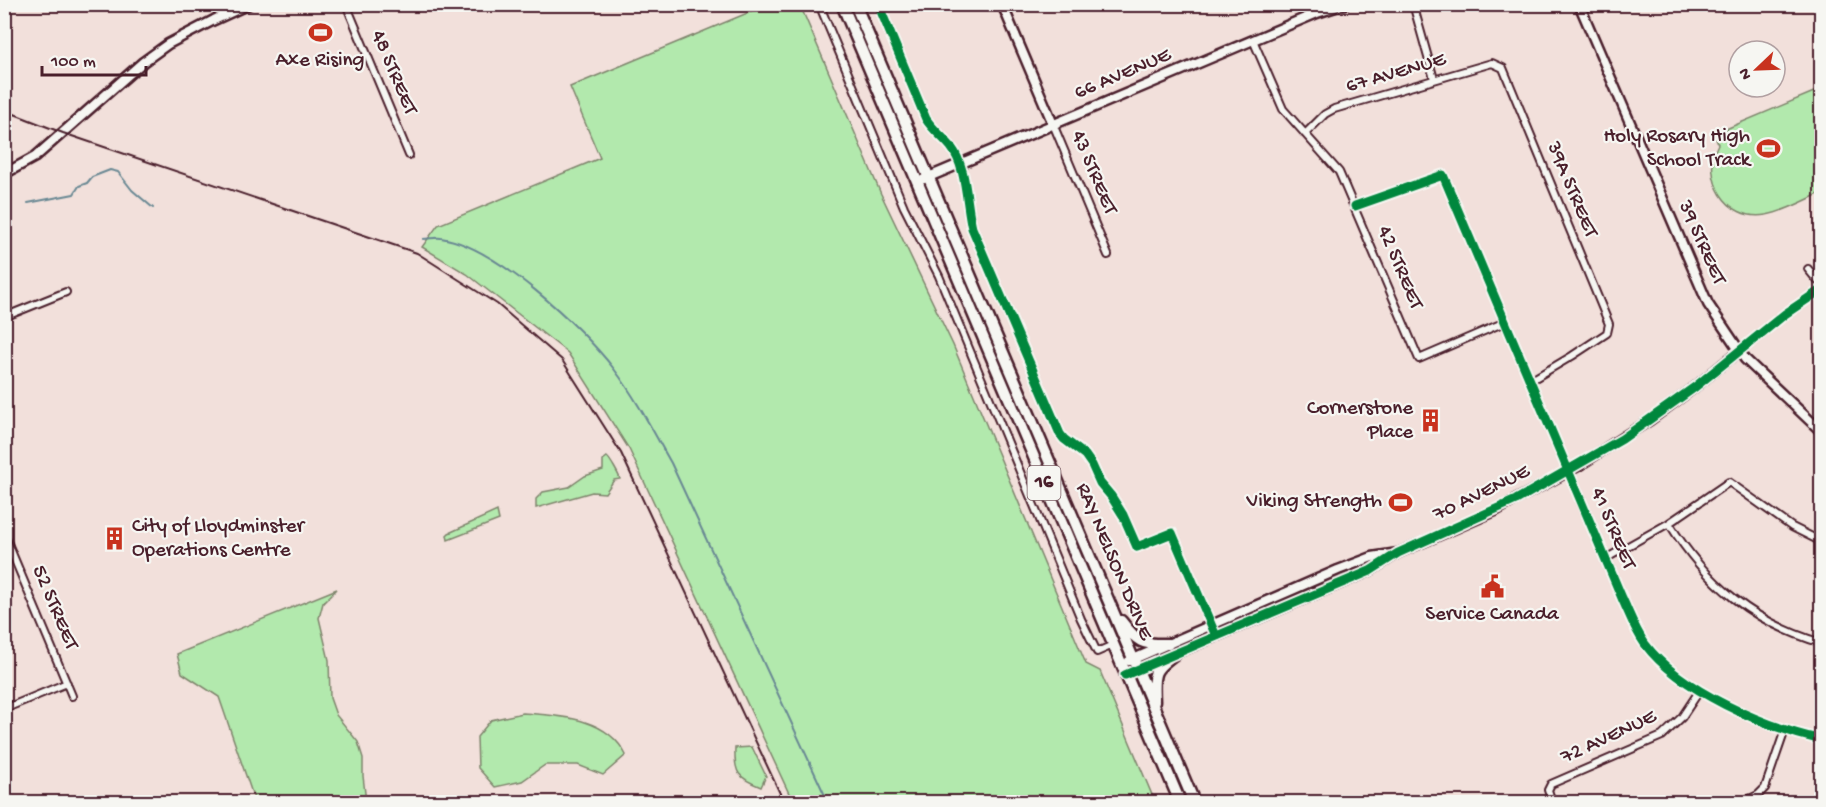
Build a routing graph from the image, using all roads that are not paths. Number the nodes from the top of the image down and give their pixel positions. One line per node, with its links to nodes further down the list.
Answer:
1 (249, 4): 19 (street)
2 (346, 4): 17 (street, 48 STREET)
3 (819, 4): 43 (street)
4 (842, 4): 21 (highway, RAY NELSON DRIVE / 16)
5 (855, 4): 20 (highway, RAY NELSON DRIVE / 16)
6 (878, 4): 18 (street)
7 (1002, 4): 15 (street, 43 STREET)
8 (1345, 4): 11 (street, 66 AVENUE)
9 (1413, 4): 14 (street)
10 (1579, 4): 29 (street, 39 STREET)
11 (1315, 9): 12 (street, 66 AVENUE)
12 (1253, 40): 15 (street, 66 AVENUE); 16 (street, 42 STREET)
13 (1503, 68): 14 (street, 67 AVENUE); 30 (street, 39A STREET)
14 (1434, 79): 16 (street, 67 AVENUE)
15 (1053, 124): 18 (street, 66 AVENUE); 23 (street, 43 STREET)
16 (1305, 134): 22 (street, 42 STREET)
17 (409, 155)
18 (960, 164): 20 (street, 66 AVENUE); 39 (street)
19 (4, 174)
20 (928, 177): 21 (street, 66 AVENUE); 38 (highway, RAY NELSON DRIVE / 16)
21 (917, 182): 43 (highway, RAY NELSON DRIVE / 16)
22 (1355, 207): 28 (street, 41 STREET); 28 (street, 42 STREET)
23 (1108, 255)
24 (1808, 269): 25 (street)
25 (1821, 287): 29 (street, 70 AVENUE)
26 (66, 292): 27 (street)
27 (4, 317)
28 (1505, 322): 30 (street, 41 STREET)
29 (1738, 351): 31 (street, 39 STREET); 32 (street, 70 AVENUE)
30 (1530, 381): 32 (street, 41 STREET)
31 (1821, 432)
32 (1569, 471): 36 (street, 70 AVENUE); 37 (street, 41 STREET)
33 (1669, 523): 35 (street); 37 (street); 41 (street)
34 (4, 534): 47 (street, 52 STREET)
35 (1821, 542)
36 (1398, 553): 39 (street, 70 AVENUE); 40 (street, 70 AVENUE)
37 (1605, 559): 48 (street, 41 STREET)
38 (1112, 609): 42 (highway); 45 (highway, RAY NELSON DRIVE / 16)
39 (1211, 624): 40 (street); 42 (street, 70 AVENUE)
40 (1216, 636): 44 (street, 70 AVENUE)
41 (1821, 642)
42 (1168, 644): 45 (street, 70 AVENUE)
43 (1113, 645): 46 (highway, RAY NELSON DRIVE / 16)
44 (1176, 653): 45 (street, 70 AVENUE); 51 (highway)
45 (1135, 665): 46 (street, 70 AVENUE); 51 (highway, RAY NELSON DRIVE / 16)
46 (1123, 669): 54 (highway, RAY NELSON DRIVE / 16)
47 (67, 683): 49 (street, 52 STREET); 50 (street)
48 (1700, 690): 52 (street, 41 STREET); 56 (street, 72 AVENUE)
49 (72, 696)
50 (4, 709)
51 (1154, 709): 55 (highway, RAY NELSON DRIVE / 16)
52 (1785, 730): 53 (street, 41 STREET); 57 (street)
53 (1821, 740)
54 (1180, 802)
55 (1194, 802)
56 (1552, 802)
57 (1743, 802)

